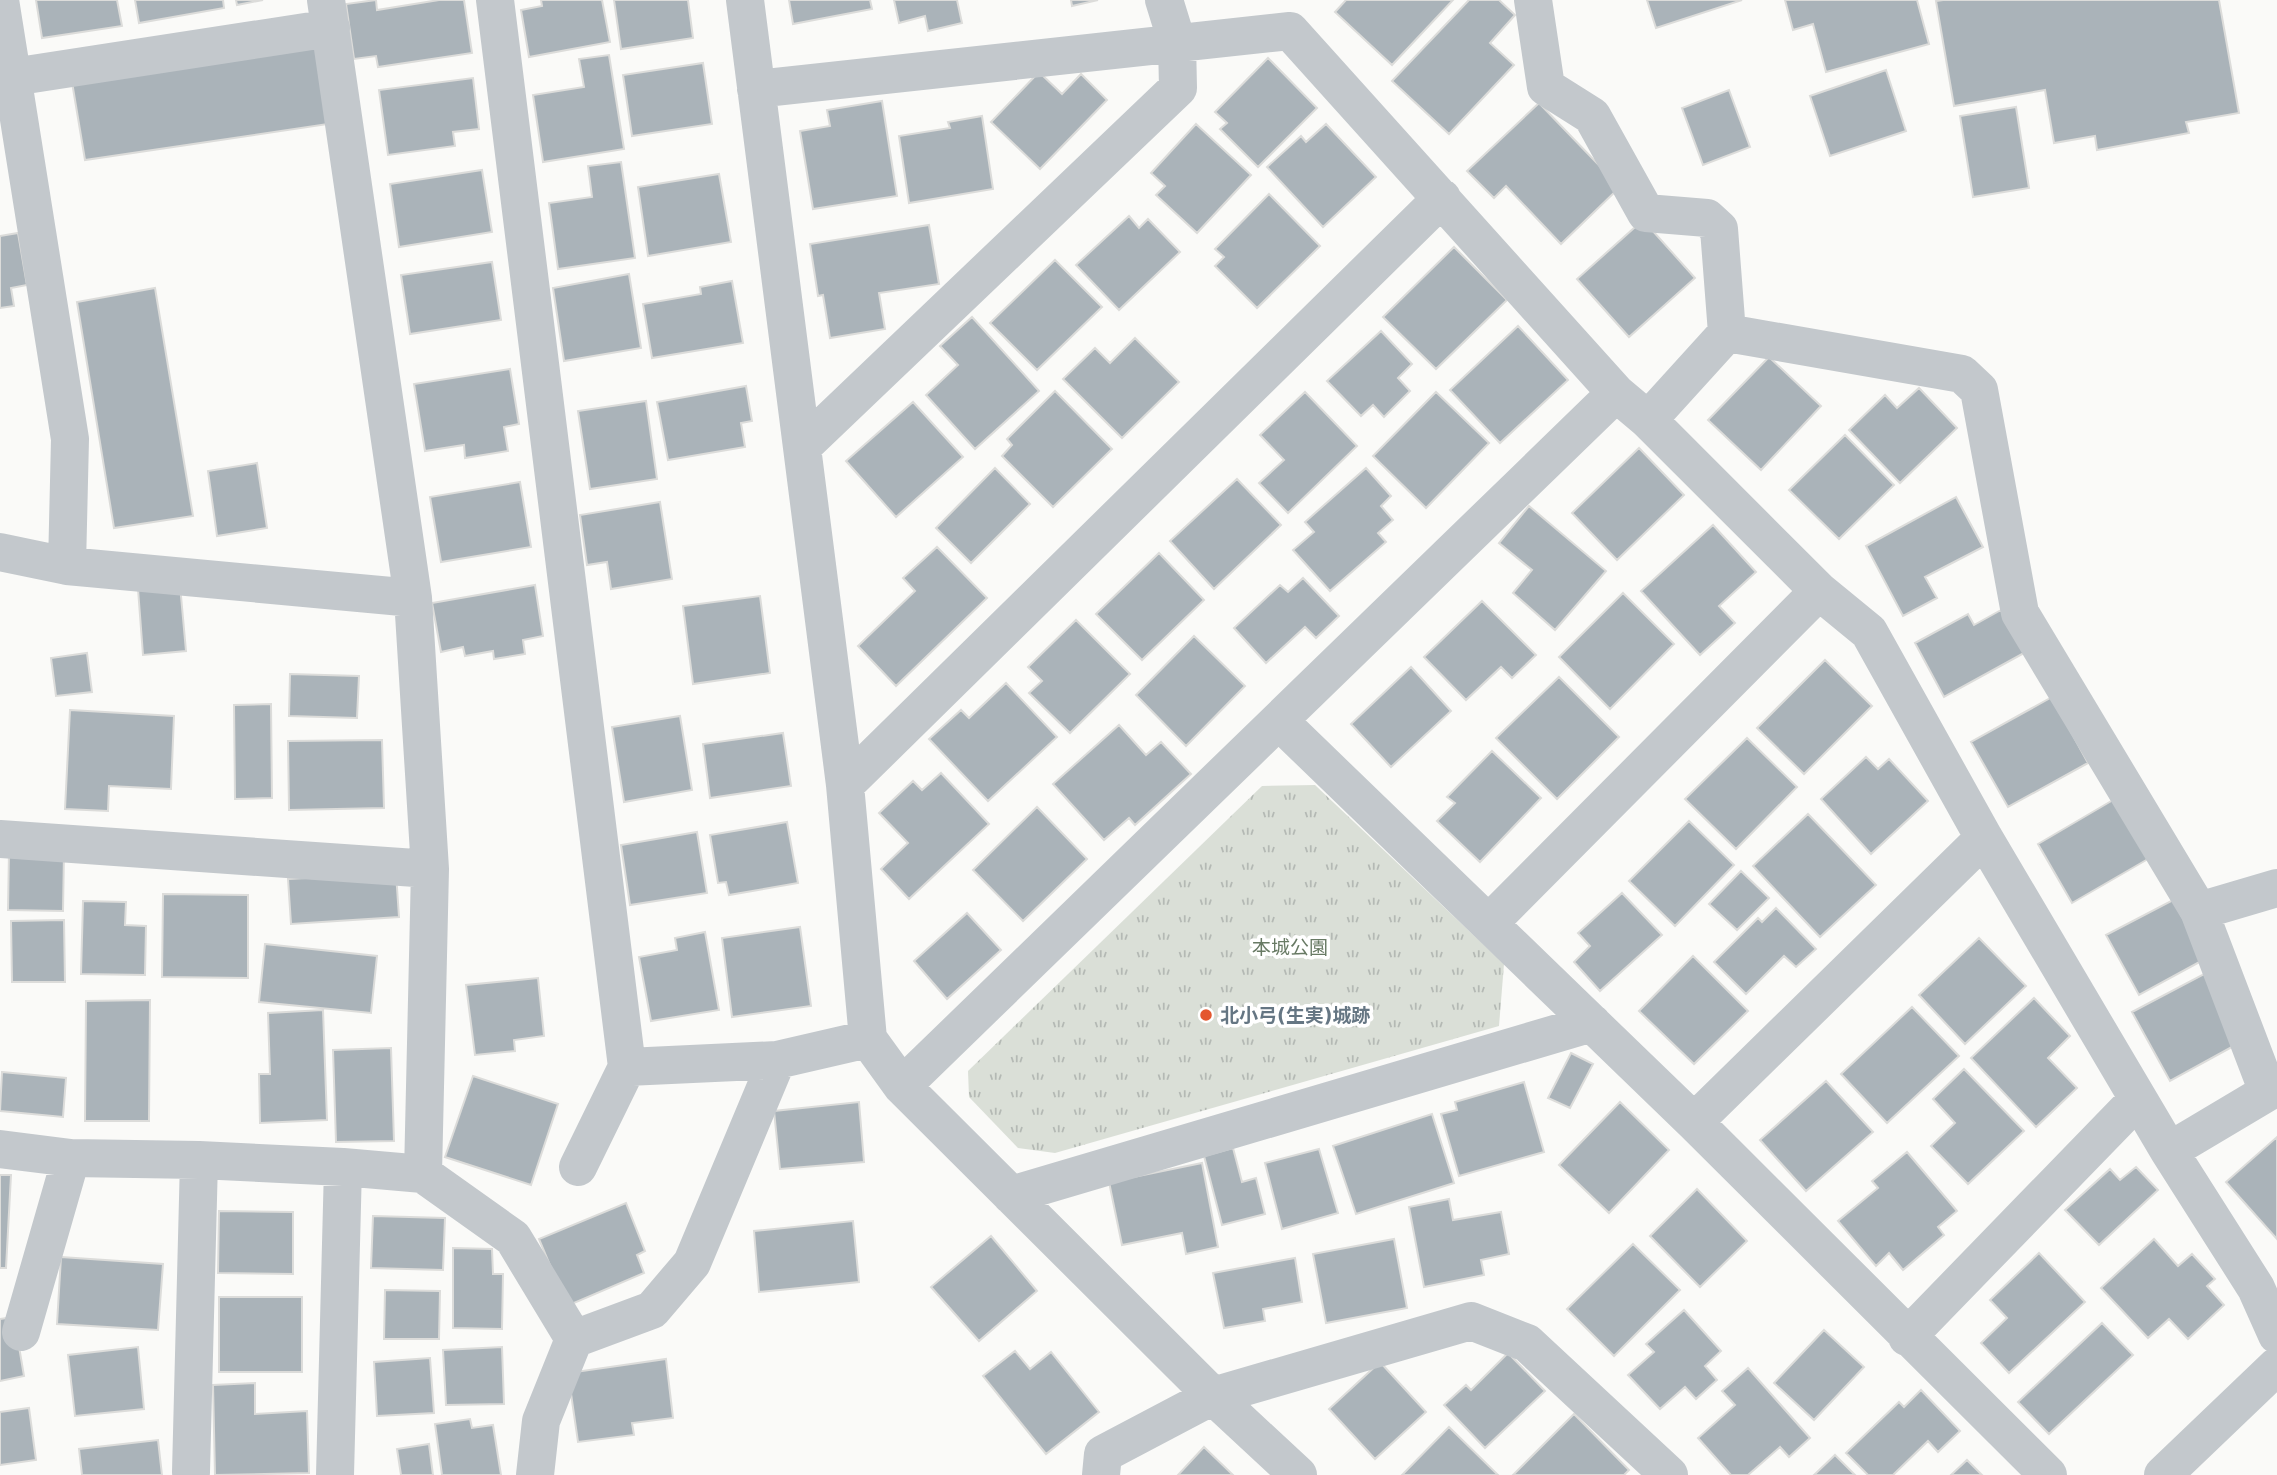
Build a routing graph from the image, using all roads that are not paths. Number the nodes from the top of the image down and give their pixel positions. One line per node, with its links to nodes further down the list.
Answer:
1 (0, 0): 8 (street)
2 (495, 0): 30 (street)
3 (745, 0): 9 (street)
4 (1164, 0): 7 (street)
5 (1533, 0): 11 (street)
6 (328, 14): 8 (street); 18 (street)
7 (1177, 42): 9 (street); 10 (street); 14 (street)
8 (7, 78): 16 (street)
9 (756, 89): 14 (street)
10 (1442, 198): 12 (street); 20 (street)
11 (1727, 333): 13 (street); 25 (street)
12 (1616, 393): 13 (street); 19 (street)
13 (1648, 419): 17 (street)
14 (802, 447): 20 (street)
15 (0, 552): 16 (street)
16 (67, 566): 18 (street)
17 (1819, 591): 21 (street); 26 (street)
18 (413, 598): 23 (street)
19 (1280, 722): 26 (street); 31 (street)
20 (845, 785): 28 (street)
21 (1984, 838): 32 (street); 33 (street)
22 (0, 839): 23 (street)
23 (430, 869): 40 (street)
24 (2277, 888): 25 (street)
25 (2199, 911): 35 (street)
26 (1490, 922): 27 (street)
27 (1592, 1023): 33 (street); 41 (street)
28 (868, 1039): 29 (street); 31 (street)
29 (777, 1060): 30 (street); 45 (street)
30 (628, 1067): 39 (street)
31 (902, 1086): 41 (street)
32 (2138, 1099): 35 (street); 44 (street)
33 (1694, 1122): 44 (street)
34 (0, 1149): 36 (street)
35 (2169, 1151): 43 (street)
36 (71, 1158): 37 (street); 42 (street)
37 (199, 1160): 38 (street); 48 (street)
38 (343, 1167): 40 (street); 49 (street)
39 (578, 1167)
40 (423, 1174): 45 (street)
41 (1011, 1195): 47 (street)
42 (21, 1332)
43 (2277, 1335)
44 (1907, 1337): 54 (street)
45 (574, 1339): 50 (street)
46 (2277, 1366): 55 (street)
47 (1213, 1396): 51 (street); 52 (street); 53 (street)
48 (191, 1472)
49 (335, 1475)
50 (535, 1475)
51 (1101, 1475)
52 (1298, 1475)
53 (1669, 1475)
54 (2048, 1475)
55 (2163, 1475)

